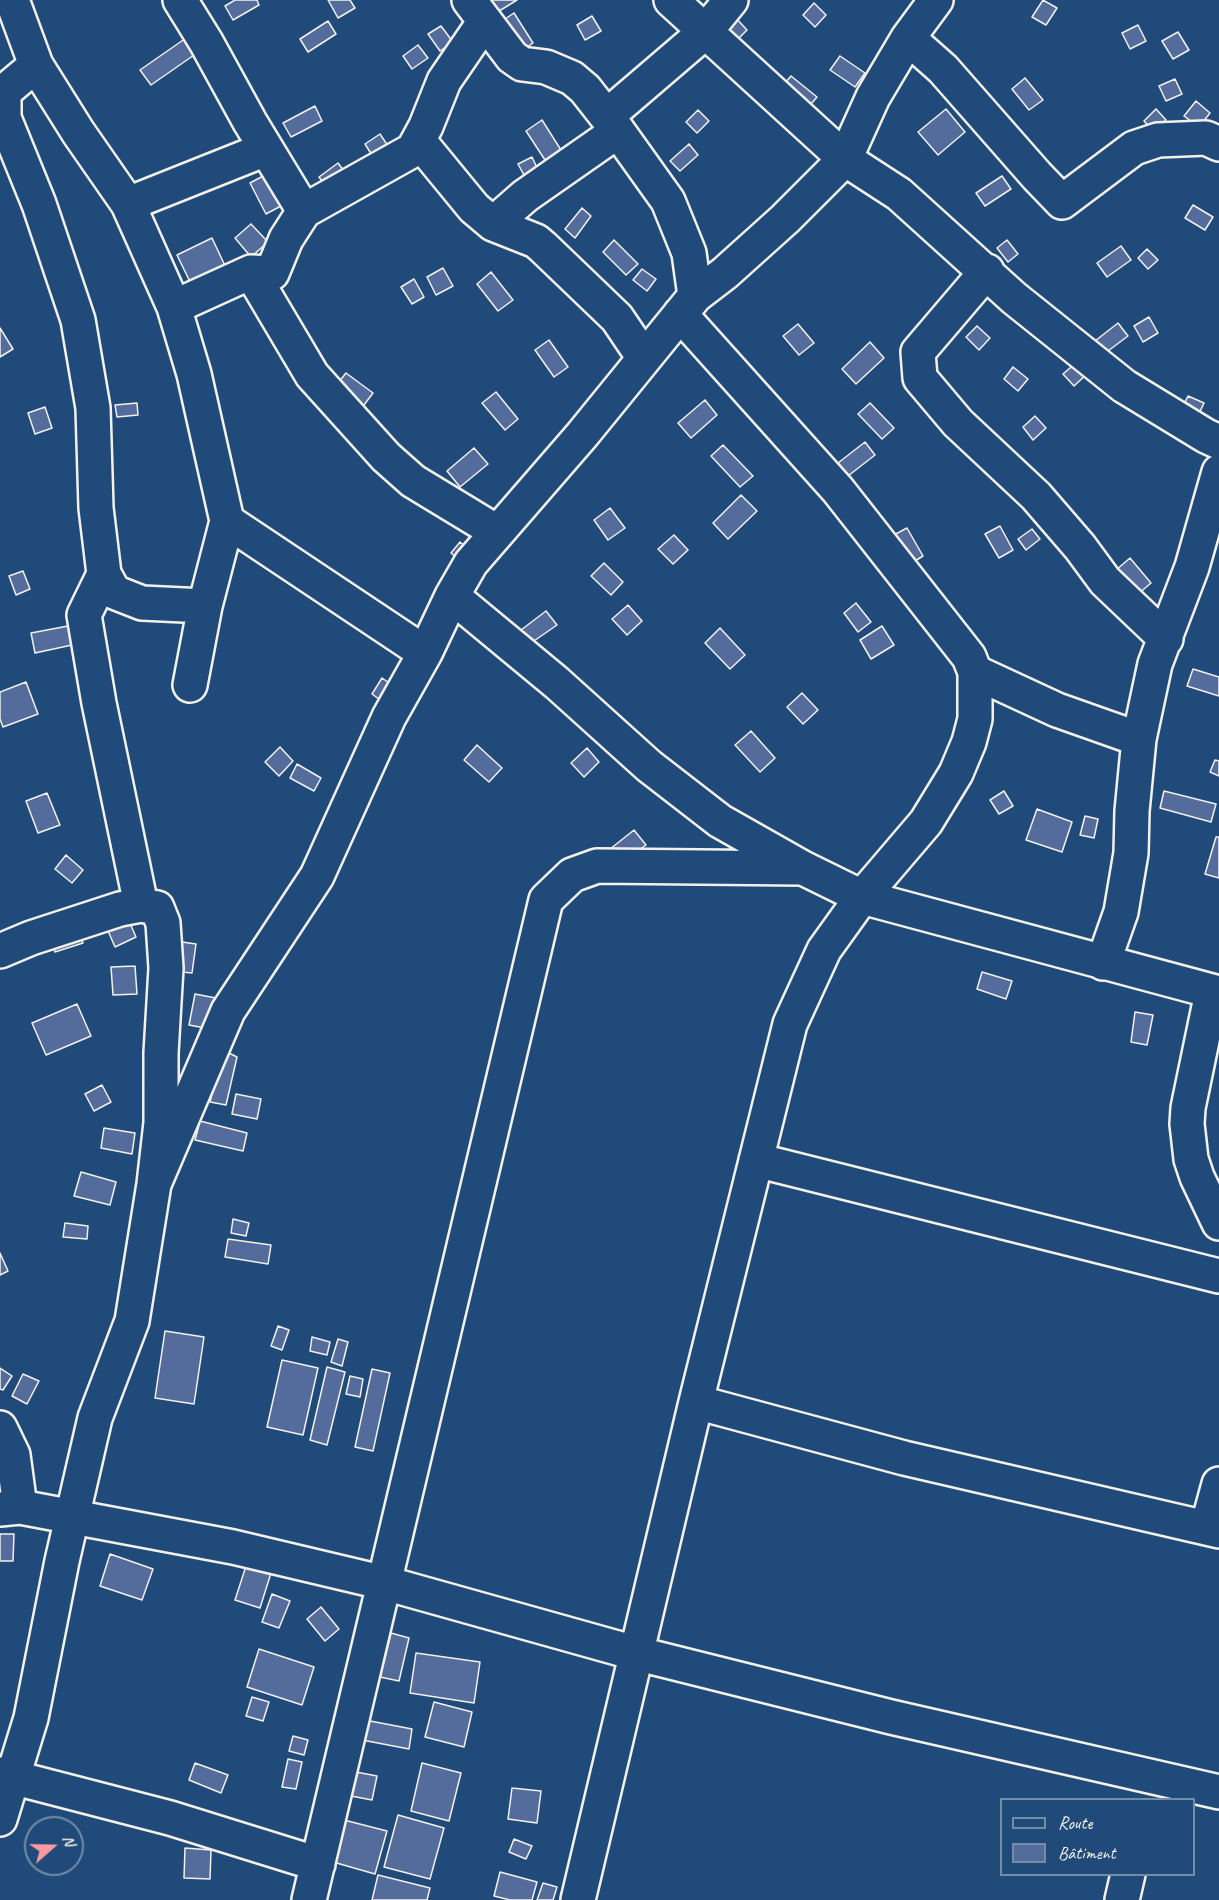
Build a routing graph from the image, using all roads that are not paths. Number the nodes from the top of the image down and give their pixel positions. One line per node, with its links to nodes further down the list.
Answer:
1 (12, 0): 8 (street)
2 (180, 0): 12 (street)
3 (671, 0): 7 (street)
4 (731, 0): 7 (street)
5 (477, 11): 9 (street); 10 (street)
6 (920, 16): 11 (street); 13 (street)
7 (705, 32): 9 (street); 13 (street)
8 (36, 65): 14 (street); 26 (street)
9 (613, 123): 16 (street); 19 (street)
10 (419, 141): 15 (street); 16 (street)
11 (1219, 144)
12 (266, 148): 14 (street); 15 (street)
13 (844, 159): 17 (street); 19 (street)
14 (128, 204): 20 (street)
15 (304, 211): 18 (street)
16 (493, 224): 21 (street)
17 (987, 271): 22 (street); 29 (street)
18 (251, 272): 20 (street); 25 (street)
19 (688, 305): 21 (street); 31 (street)
20 (174, 307): 24 (street)
21 (644, 358): 25 (street)
22 (1219, 442)
23 (1219, 472): 29 (street)
24 (227, 521): 28 (street); 30 (street)
25 (497, 532): 27 (street)
26 (104, 574): 28 (street); 36 (street)
27 (452, 596): 30 (street); 34 (street)
28 (205, 606): 32 (street)
29 (1166, 639): 33 (street)
30 (425, 653): 41 (street)
31 (975, 672): 33 (street); 35 (street)
32 (190, 685)
33 (1139, 739): 38 (street)
34 (803, 868): 35 (street); 50 (street)
35 (862, 897): 38 (street); 40 (street)
36 (141, 905): 37 (street); 41 (street)
37 (0, 951)
38 (1103, 963): 39 (street)
39 (1216, 992): 42 (street)
40 (756, 1160): 43 (street); 44 (street)
41 (154, 1185): 48 (street)
42 (1219, 1223)
43 (1219, 1276)
44 (696, 1402): 49 (street); 51 (street)
45 (0, 1428): 47 (street)
46 (1219, 1484): 49 (street)
47 (10, 1508): 48 (street)
48 (72, 1515): 50 (street); 52 (street)
49 (1213, 1529)
50 (385, 1583): 51 (street); 56 (street)
51 (635, 1653): 53 (street); 59 (street)
52 (6, 1775): 55 (street); 56 (street)
53 (1152, 1789): 54 (street)
54 (1219, 1792)
55 (0, 1819)
56 (318, 1864): 58 (street)
57 (1128, 1876): 60 (street)
58 (309, 1900)
59 (578, 1900)
60 (1122, 1900)

